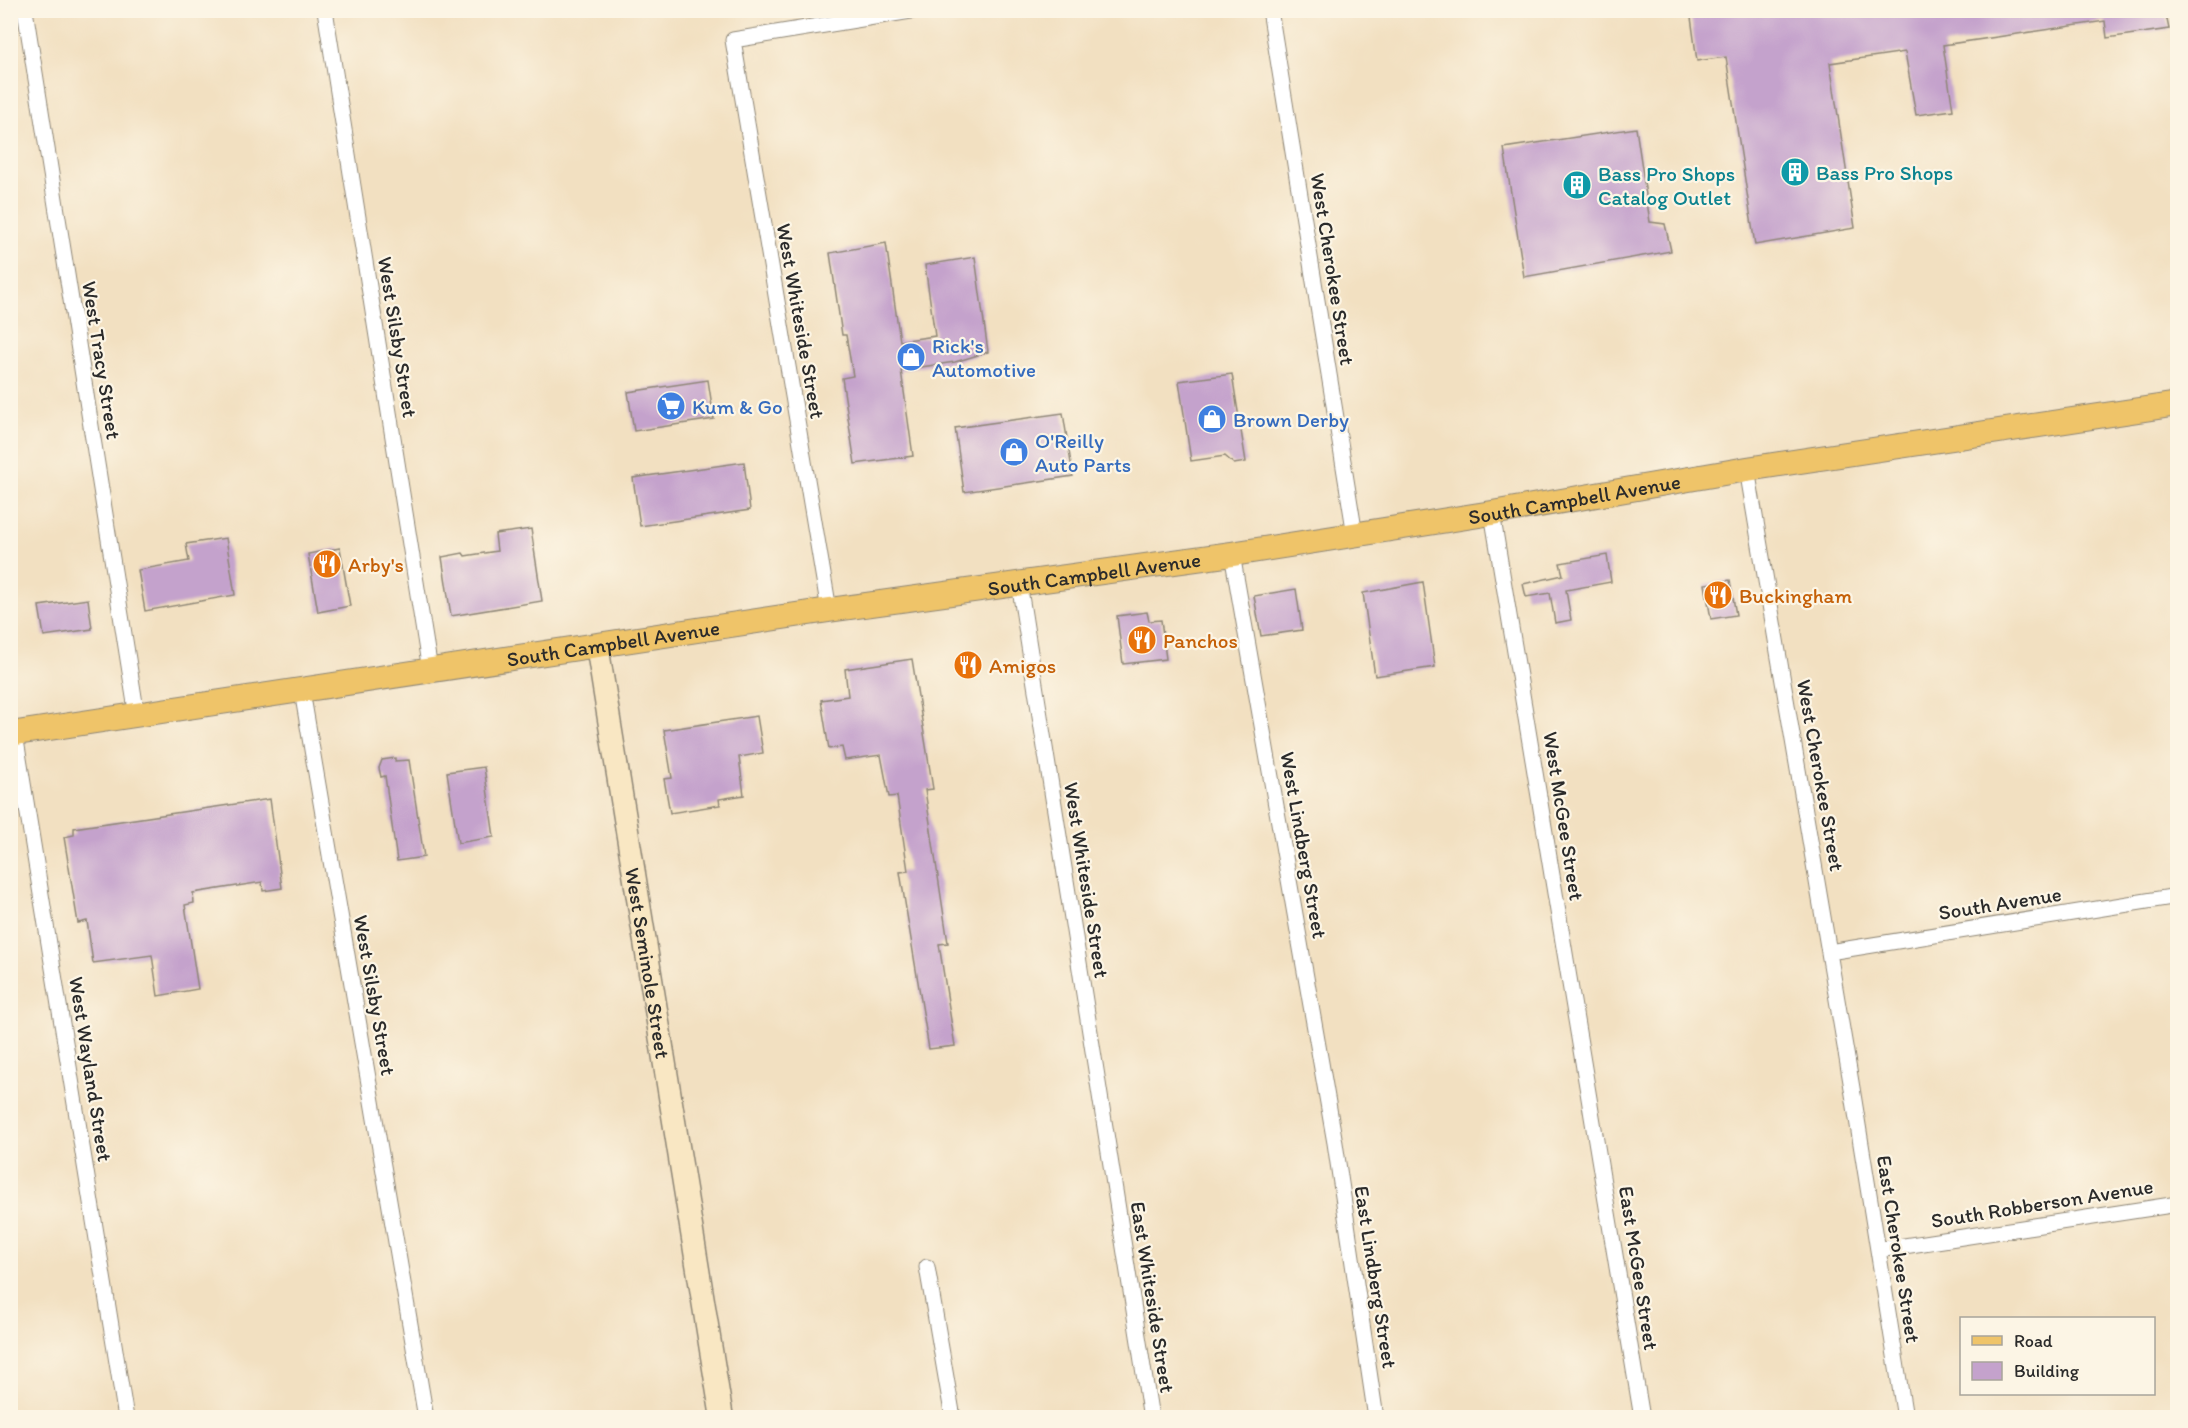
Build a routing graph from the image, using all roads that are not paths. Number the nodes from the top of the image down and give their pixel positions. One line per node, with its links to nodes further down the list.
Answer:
1 (25, 10): 15 (street, West Tracy Street)
2 (325, 10): 13 (street, West Silsby Street)
3 (917, 10): 11 (street, West Whiteside Street)
4 (1270, 10): 8 (street, West Cherokee Street)
5 (2178, 404): 6 (main road, South Campbell Avenue)
6 (1748, 469): 7 (main road, South Campbell Avenue); 18 (street, West Cherokee Street)
7 (1492, 513): 8 (main road, South Campbell Avenue); 20 (street, West McGee Street)
8 (1355, 535): 9 (main road, South Campbell Avenue)
9 (1232, 554): 10 (main road, South Campbell Avenue); 21 (street, West Lindberg Street)
10 (1019, 583): 11 (main road, South Campbell Avenue); 22 (street, West Whiteside Street)
11 (829, 610): 12 (main road, South Campbell Avenue)
12 (597, 645): 13 (main road, South Campbell Avenue); 28 (street, West Seminole Street)
13 (430, 670): 14 (main road, South Campbell Avenue)
14 (302, 691): 15 (main road, South Campbell Avenue); 27 (street, West Silsby Street)
15 (137, 716): 16 (main road, South Campbell Avenue)
16 (13, 734): 26 (street, West Wayland Street)
17 (2178, 897): 18 (street, South Avenue)
18 (1829, 952): 19 (street, West Cherokee Street)
19 (1852, 1088): 24 (street, East Cherokee Street)
20 (1594, 1126): 32 (street, East McGee Street)
21 (1335, 1143): 31 (street, East Lindberg Street)
22 (1113, 1184): 30 (street, East Whiteside Street)
23 (2178, 1204): 24 (street, South Robberson Avenue)
24 (1878, 1250): 33 (street, East Cherokee Street)
25 (927, 1267): 29 (street)
26 (125, 1414)
27 (426, 1418)
28 (722, 1418)
29 (953, 1418)
30 (1151, 1418)
31 (1376, 1418)
32 (1642, 1418)
33 (1905, 1418)

